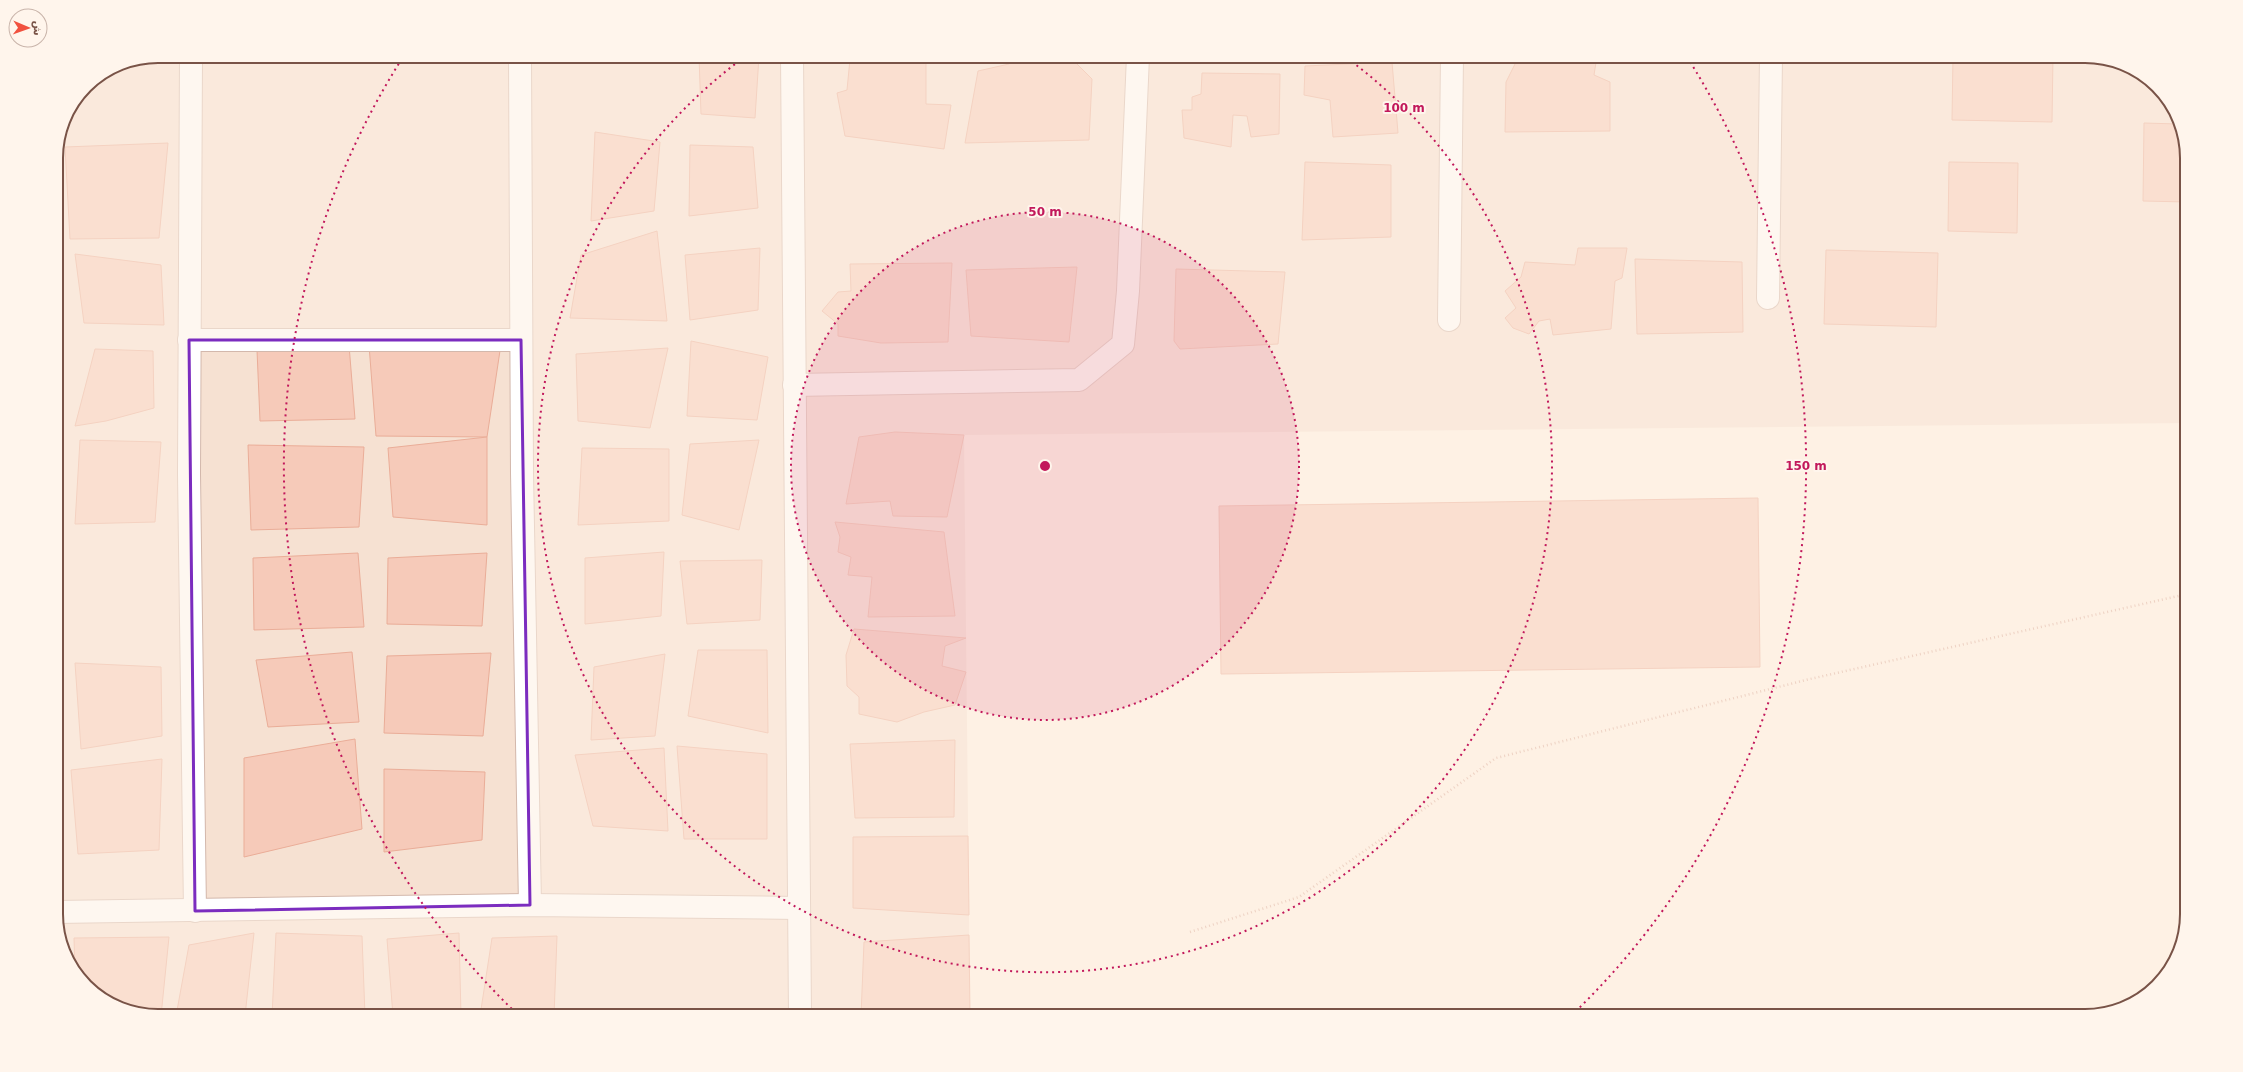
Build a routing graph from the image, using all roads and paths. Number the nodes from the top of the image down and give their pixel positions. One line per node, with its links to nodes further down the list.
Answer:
1 (191, 63): 9 (street)
2 (520, 63): 10 (street)
3 (792, 63): 11 (street)
4 (1138, 63): 11 (street)
5 (1452, 63): 8 (street)
6 (1771, 63): 7 (street)
7 (1768, 298)
8 (1449, 320)
9 (189, 340): 10 (street); 15 (street)
10 (521, 340): 13 (street)
11 (794, 385): 14 (street)
12 (2180, 596): 17 (path)
13 (530, 905): 14 (street); 15 (street)
14 (799, 908): 18 (street)
15 (195, 911): 16 (street)
16 (63, 912)
17 (1190, 932)
18 (800, 1009)

